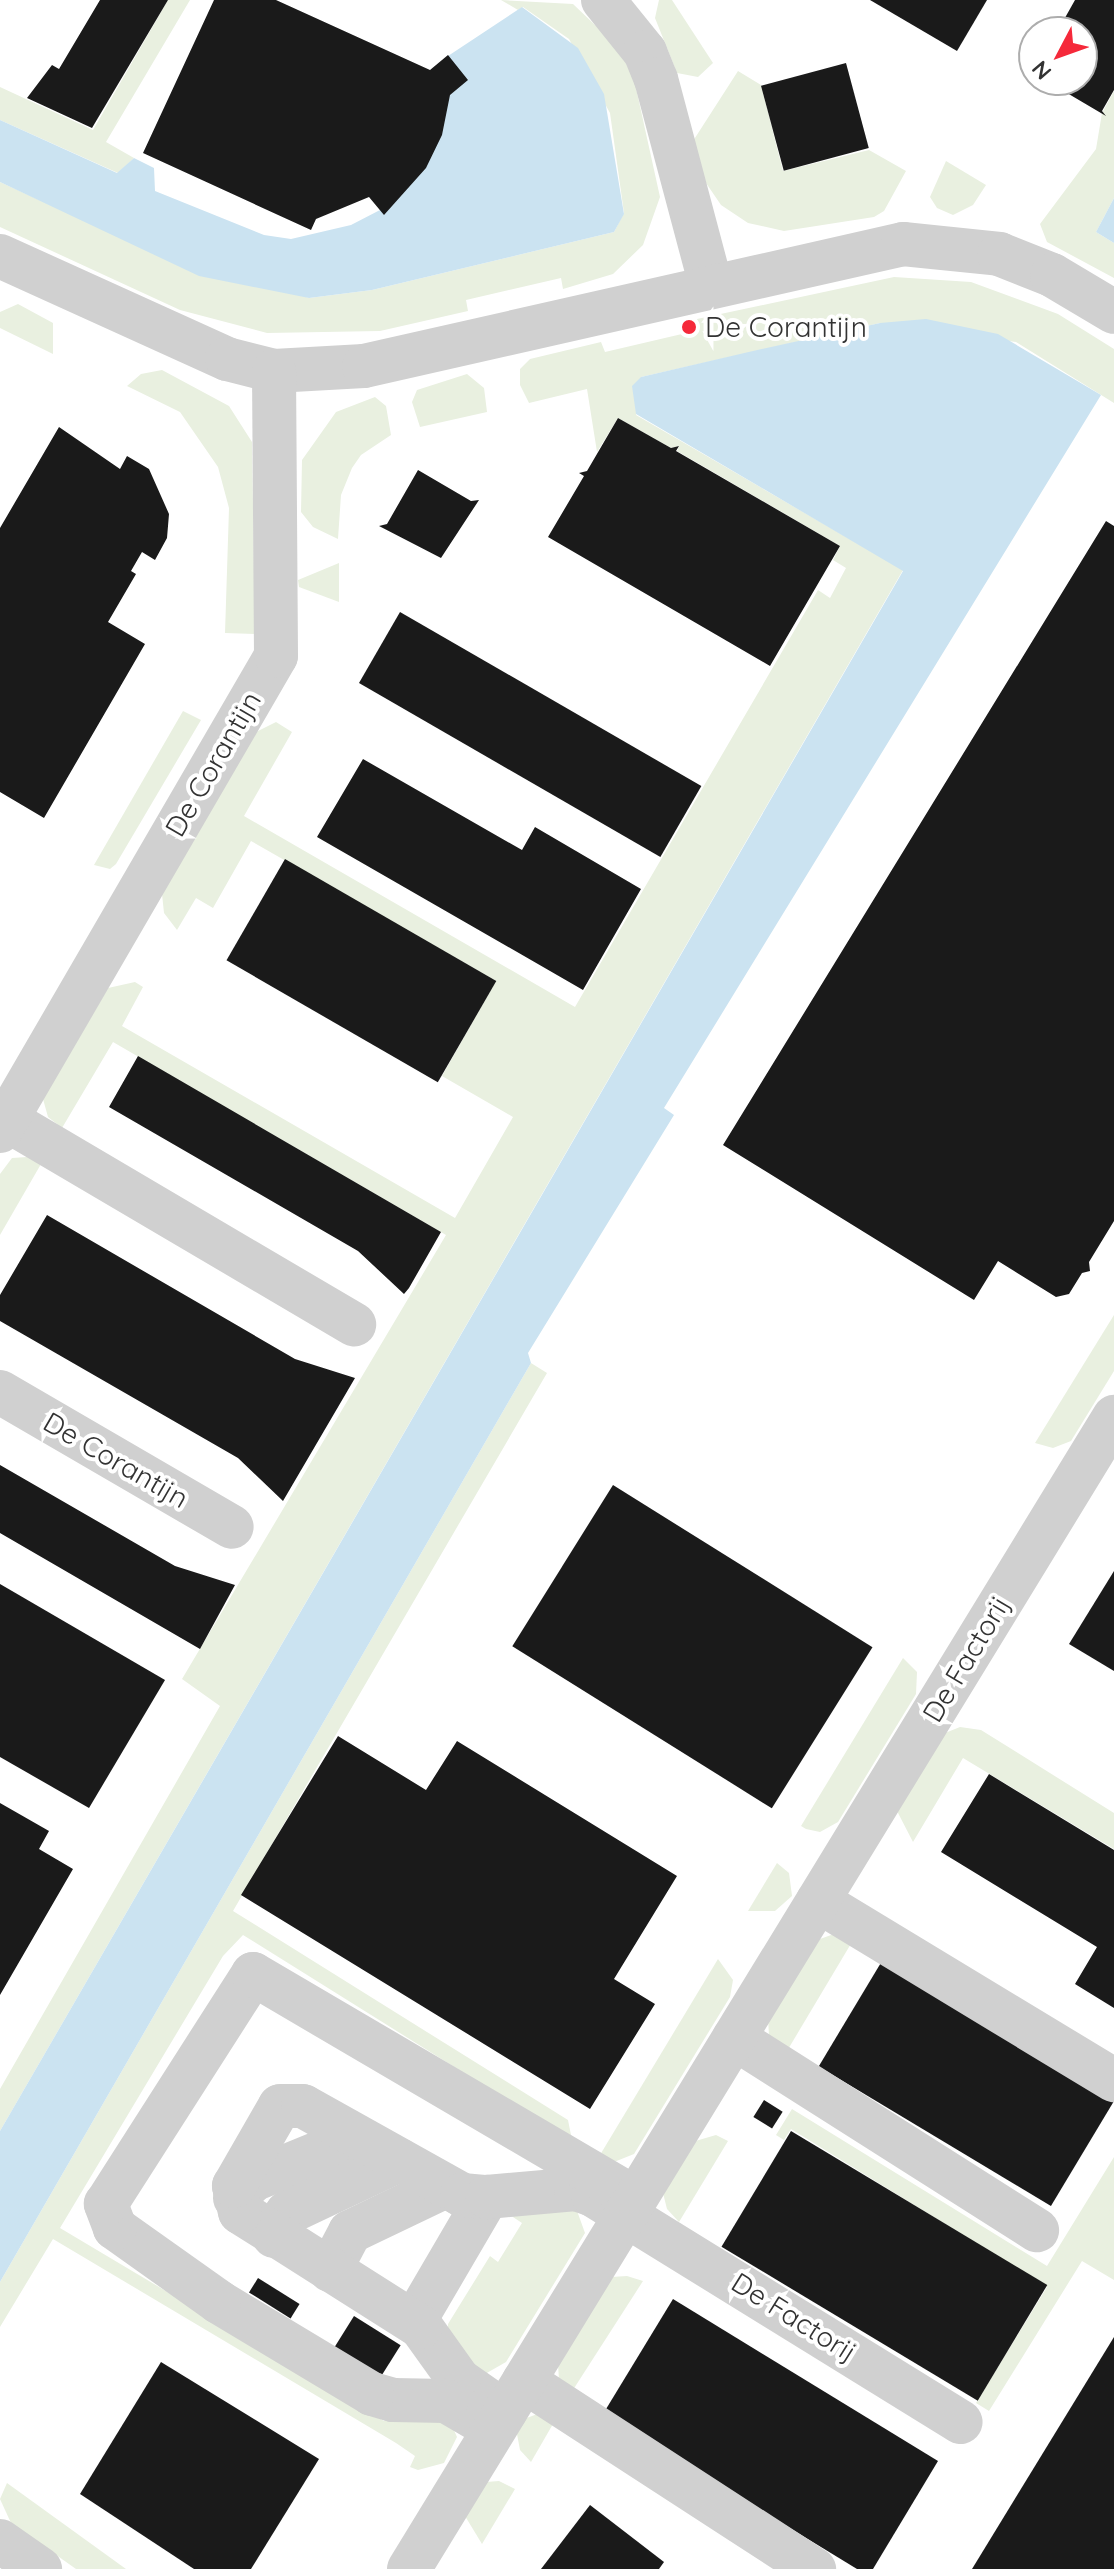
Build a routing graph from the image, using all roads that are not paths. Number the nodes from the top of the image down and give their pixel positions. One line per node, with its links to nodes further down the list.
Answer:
1 (603, 0): 3 (street)
2 (0, 256): 5 (street)
3 (711, 285): 4 (street); 5 (street)
4 (1114, 312)
5 (274, 371): 6 (street, De Corantijn)
6 (3, 1125): 7 (street, De Corantijn)
7 (354, 1324)
8 (0, 1392): 10 (street, De Corantijn)
9 (1114, 1417): 11 (street, De Factorij)
10 (232, 1527)
11 (818, 1901): 12 (street, De Factorij); 13 (street)
12 (734, 2038): 19 (street, De Factorij); 20 (street)
13 (1114, 2080)
14 (358, 2137): 15 (street); 18 (street); 18 (street)
15 (399, 2160): 16 (street); 21 (street)
16 (446, 2186): 17 (street); 22 (street)
17 (487, 2197): 19 (street); 23 (street)
18 (235, 2198): 21 (street)
19 (631, 2206): 24 (street, De Factorij); 24 (street); 25 (street, De Factorij)
20 (1037, 2230)
21 (274, 2236): 22 (street)
22 (330, 2270): 23 (street)
23 (414, 2322): 24 (street)
24 (508, 2407): 28 (street, De Factorij); 29 (street)
25 (961, 2422)
26 (0, 2541): 27 (street)
27 (40, 2569)
28 (409, 2569)
29 (814, 2569)

